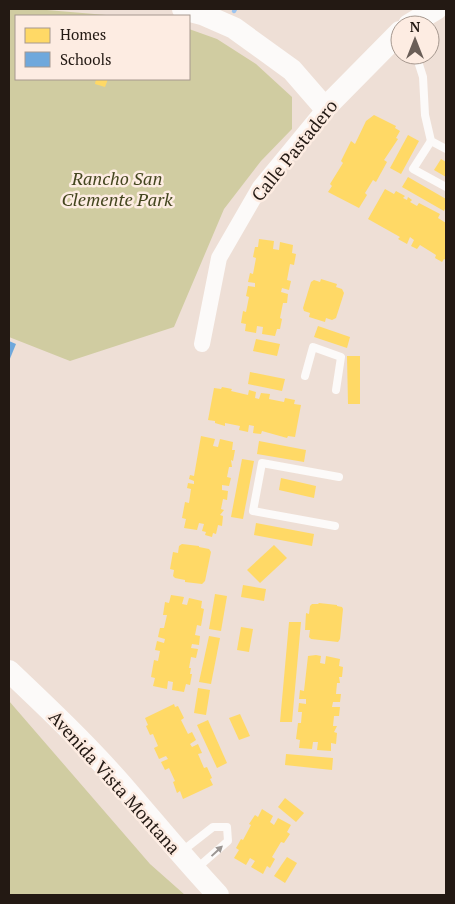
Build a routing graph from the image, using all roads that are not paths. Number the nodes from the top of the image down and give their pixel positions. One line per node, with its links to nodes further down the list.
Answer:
1 (183, 9): 4 (street)
2 (390, 42): 4 (street, Calle Pastadero)
3 (419, 65): 5 (lane)
4 (325, 108): 8 (street, Calle Pastadero)
5 (431, 141): 6 (lane); 7 (lane)
6 (446, 149)
7 (446, 187)
8 (202, 344)
9 (305, 376): 10 (lane)
10 (336, 390)
11 (339, 477): 12 (lane)
12 (335, 526)
13 (9, 671): 14 (street, Avenida Vista Montana)
14 (180, 853): 15 (street, Avenida Vista Montana); 15 (lane, one-way to 14)
15 (195, 870): 16 (street, Avenida Vista Montana)
16 (218, 895)

